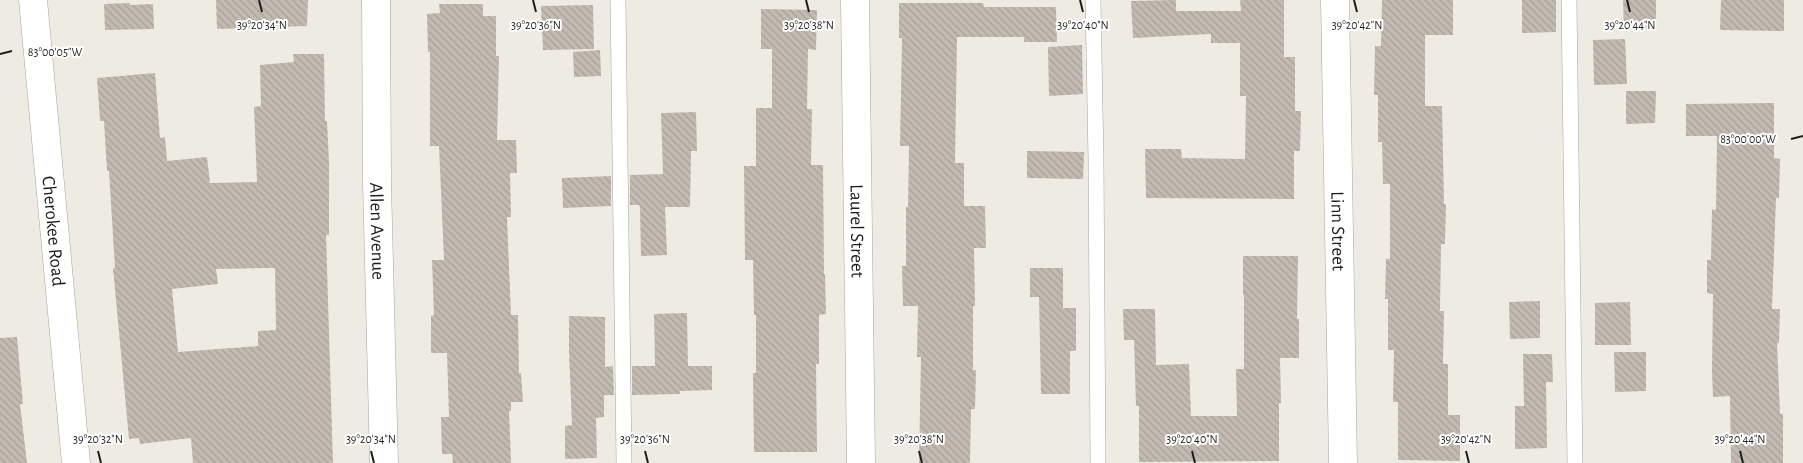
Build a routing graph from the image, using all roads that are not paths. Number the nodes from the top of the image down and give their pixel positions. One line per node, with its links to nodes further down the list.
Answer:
1 (33, 0): 8 (street, Cherokee Road)
2 (376, 0): 9 (street, Allen Avenue)
3 (618, 0): 10 (lane)
4 (855, 0): 11 (street, Laurel Street)
5 (1093, 0): 12 (lane)
6 (1335, 0): 13 (street, Linn Street)
7 (1569, 0): 14 (lane)
8 (76, 463)
9 (384, 463)
10 (624, 463)
11 (861, 463)
12 (1098, 463)
13 (1343, 463)
14 (1575, 463)

